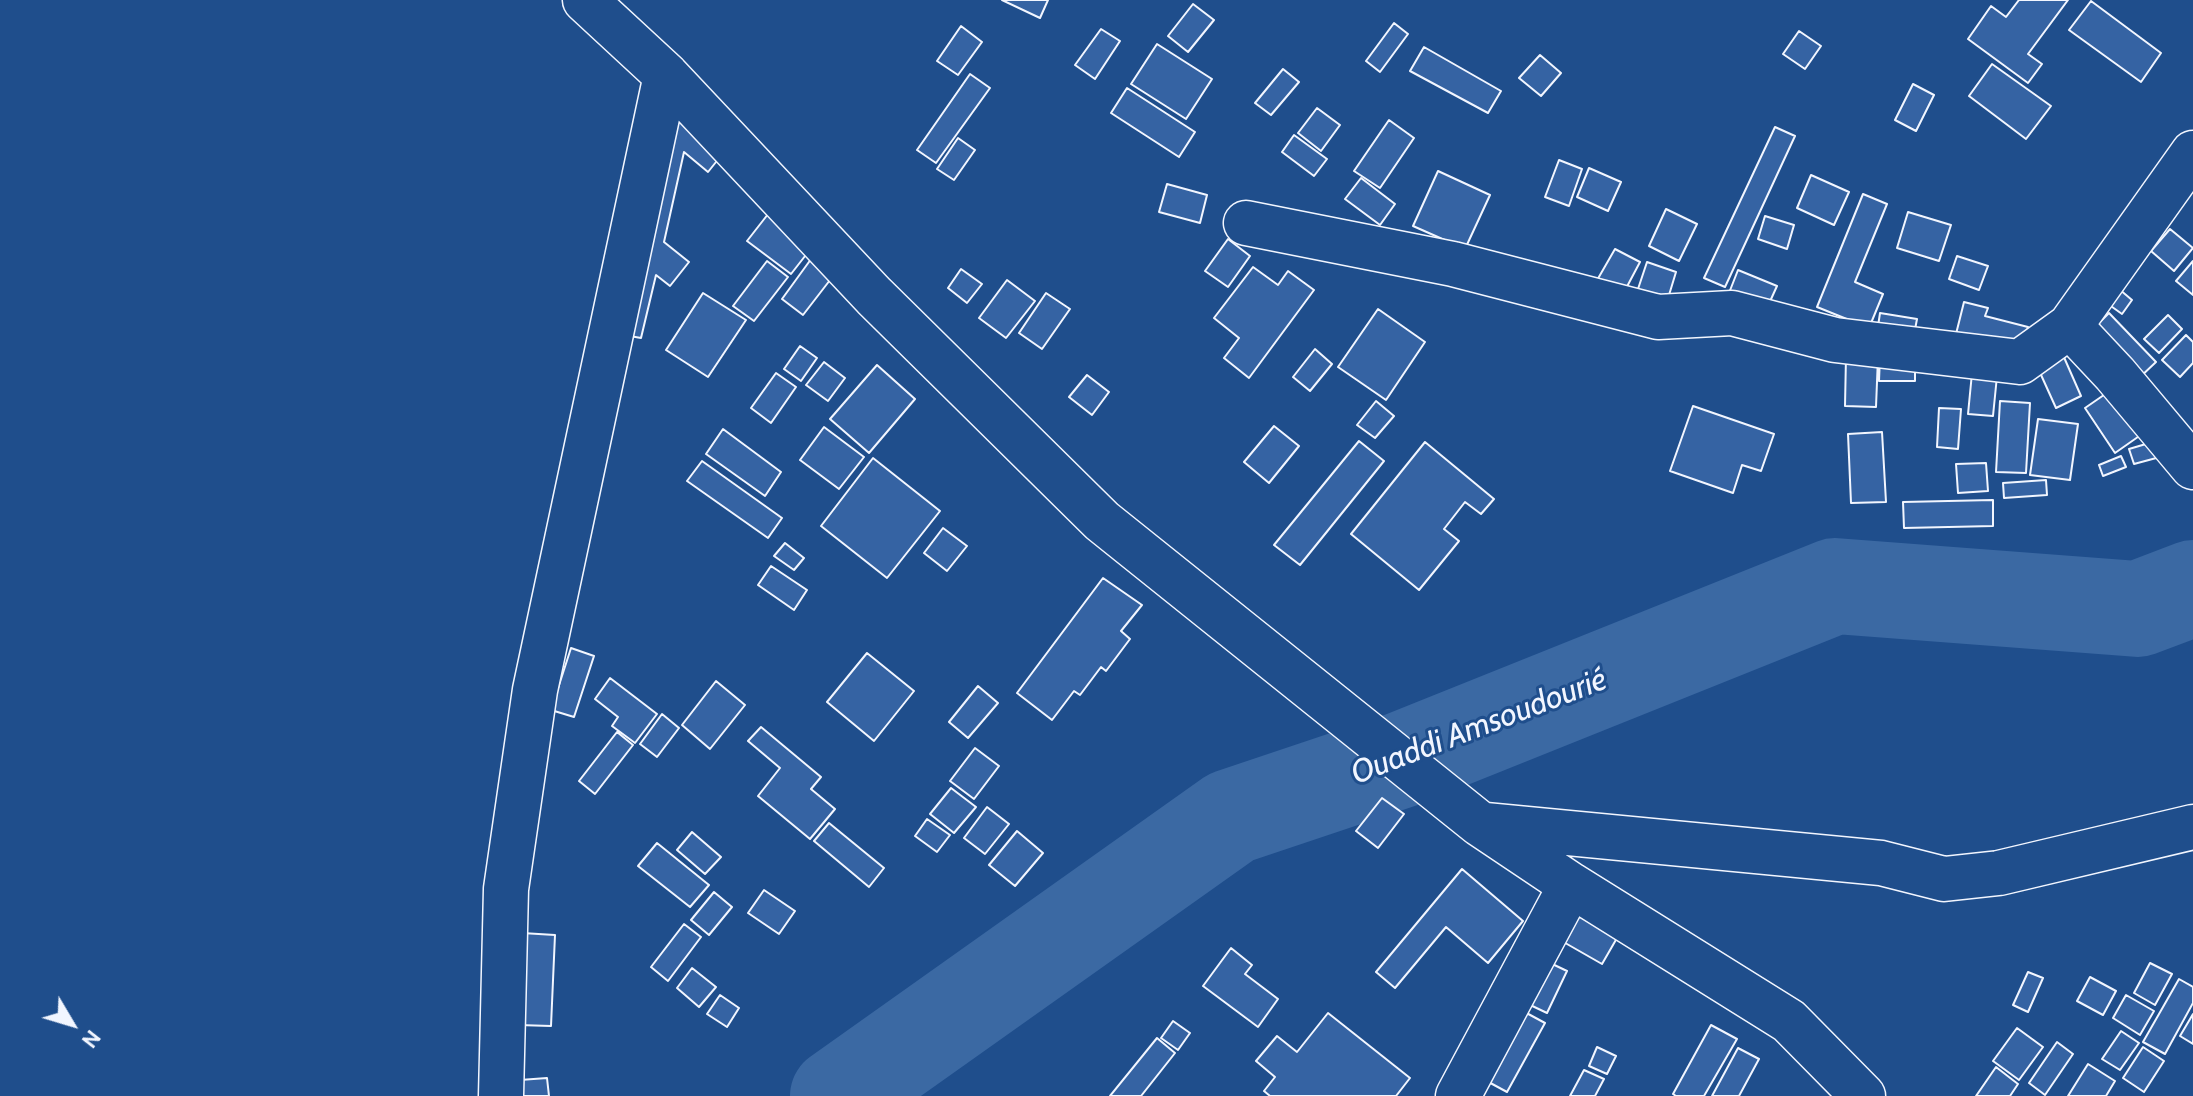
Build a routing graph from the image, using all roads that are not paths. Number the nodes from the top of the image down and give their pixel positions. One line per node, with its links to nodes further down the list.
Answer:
1 (585, 0): 2 (street)
2 (666, 75): 7 (street); 10 (street)
3 (2193, 153): 5 (street)
4 (1246, 223): 5 (street)
5 (2070, 326): 6 (street)
6 (2193, 467)
7 (1480, 824): 8 (street); 9 (street)
8 (2193, 827)
9 (1571, 885): 11 (street); 12 (street)
10 (501, 1096)
11 (1458, 1096)
12 (1863, 1096)

